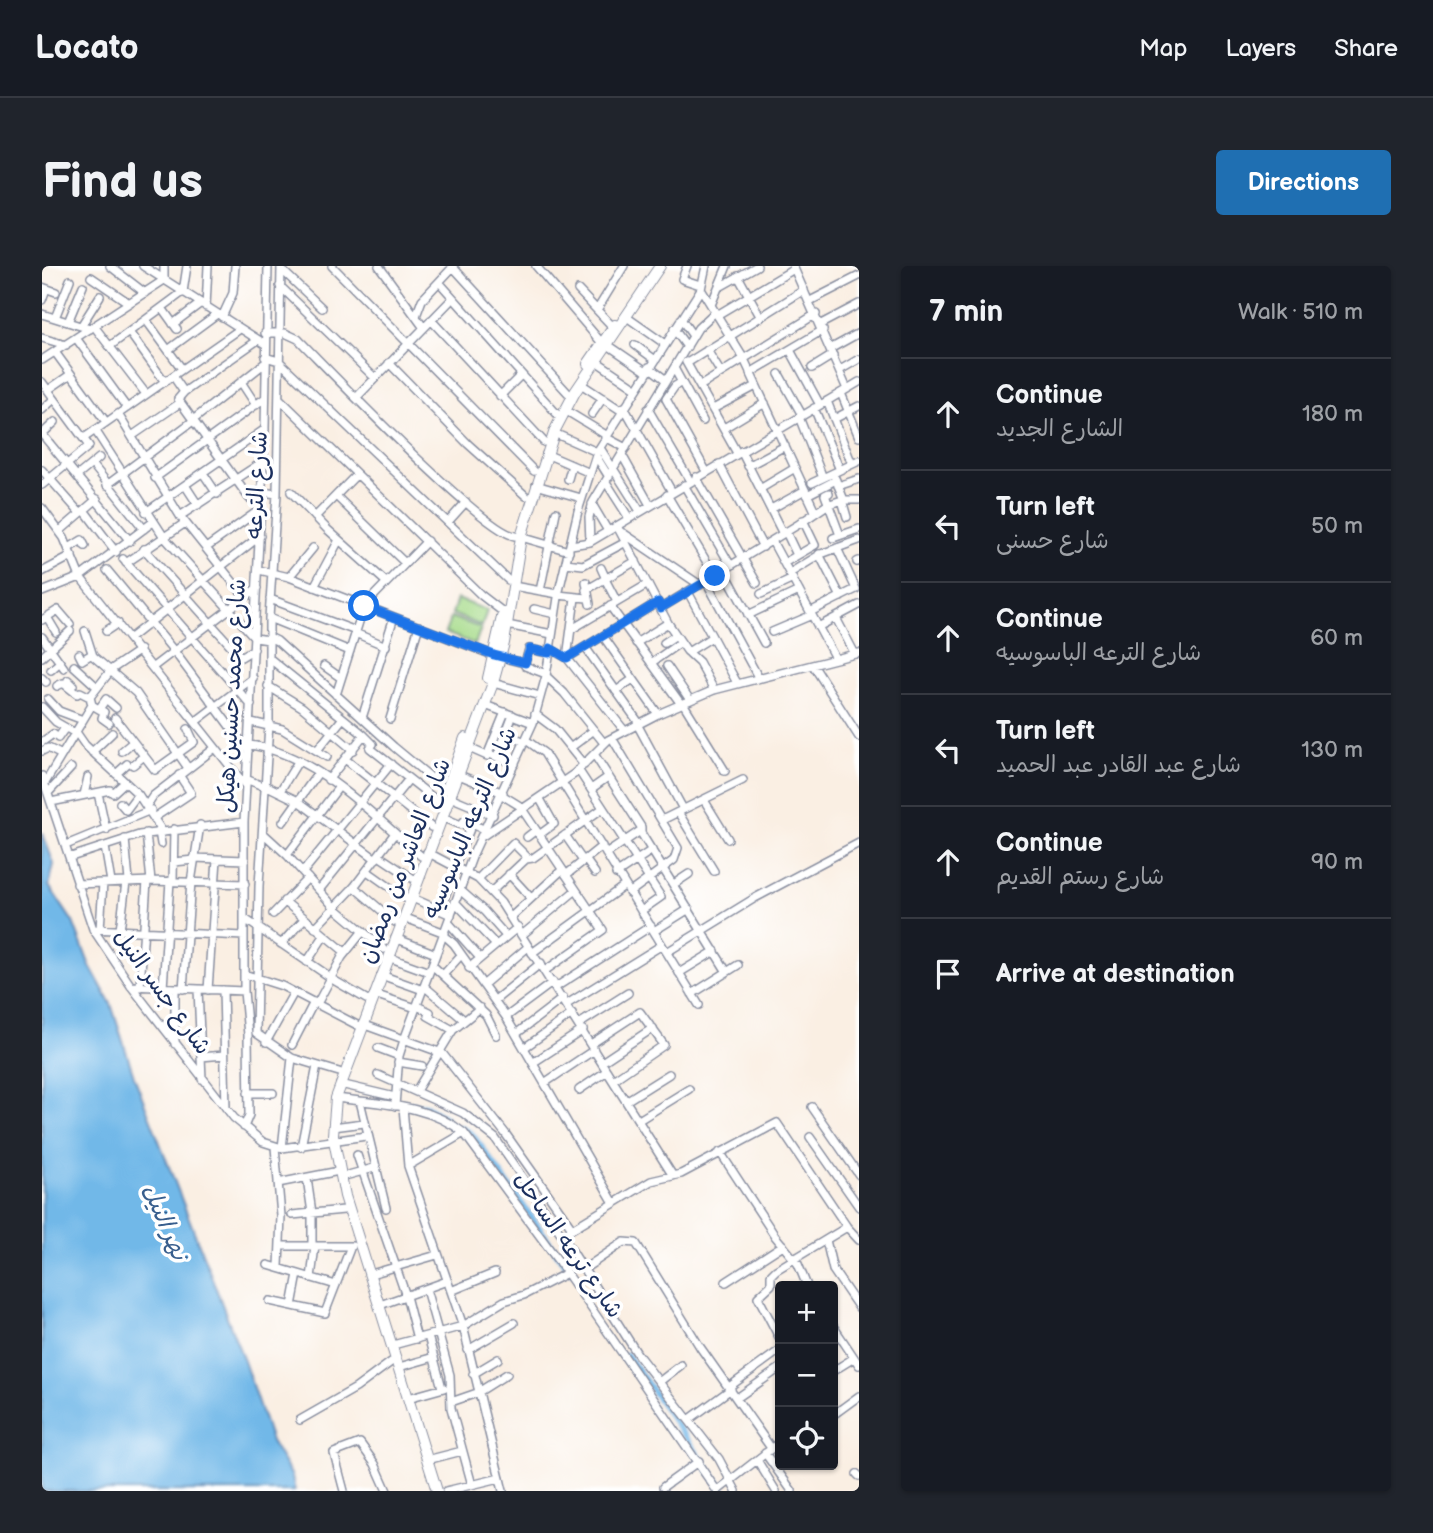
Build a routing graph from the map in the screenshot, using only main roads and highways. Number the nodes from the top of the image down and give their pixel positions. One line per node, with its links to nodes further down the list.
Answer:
1 (654, 266): 3 (main road, شارع العاشر من رمضان)
2 (660, 266): 3 (main road, شارع العاشر من رمضان)
3 (604, 344): 4 (main road, شارع العاشر من رمضان)
4 (594, 359): 5 (main road, شارع العاشر من رمضان); 5 (main road, شارع العاشر من رمضان)
5 (561, 412): 6 (main road, شارع العاشر من رمضان); 6 (main road, شارع العاشر من رمضان)
6 (518, 537): 7 (main road, شارع العاشر من رمضان)
7 (510, 583): 8 (main road, شارع العاشر من رمضان); 8 (main road, شارع العاشر من رمضان)
8 (497, 656): 9 (main road, شارع العاشر من رمضان); 9 (main road, شارع العاشر من رمضان)
9 (462, 758): 10 (main road, شارع العاشر من رمضان); 10 (main road, شارع العاشر من رمضان)
10 (448, 793): 11 (main road, شارع العاشر من رمضان); 11 (main road, شارع العاشر من رمضان)
11 (424, 854): 12 (main road, شارع العاشر من رمضان); 12 (main road, شارع العاشر من رمضان)
12 (407, 897): 13 (main road, شارع العاشر من رمضان)
13 (399, 920): 14 (main road, شارع العاشر من رمضان); 14 (main road, شارع العاشر من رمضان)
14 (386, 953): 15 (main road, شارع العاشر من رمضان); 15 (main road, شارع العاشر من رمضان)
15 (370, 996): 16 (main road, شارع العاشر من رمضان)
16 (360, 1024): 17 (main road, شارع العاشر من رمضان); 17 (main road, شارع العاشر من رمضان)
17 (331, 1143): 18 (main road, شارع العاشر من رمضان)
18 (337, 1175): 19 (main road, شارع العاشر من رمضان); 19 (main road, شارع العاشر من رمضان)
19 (395, 1364): 20 (main road, شارع العاشر من رمضان); 20 (main road, شارع العاشر من رمضان)
20 (434, 1491)

